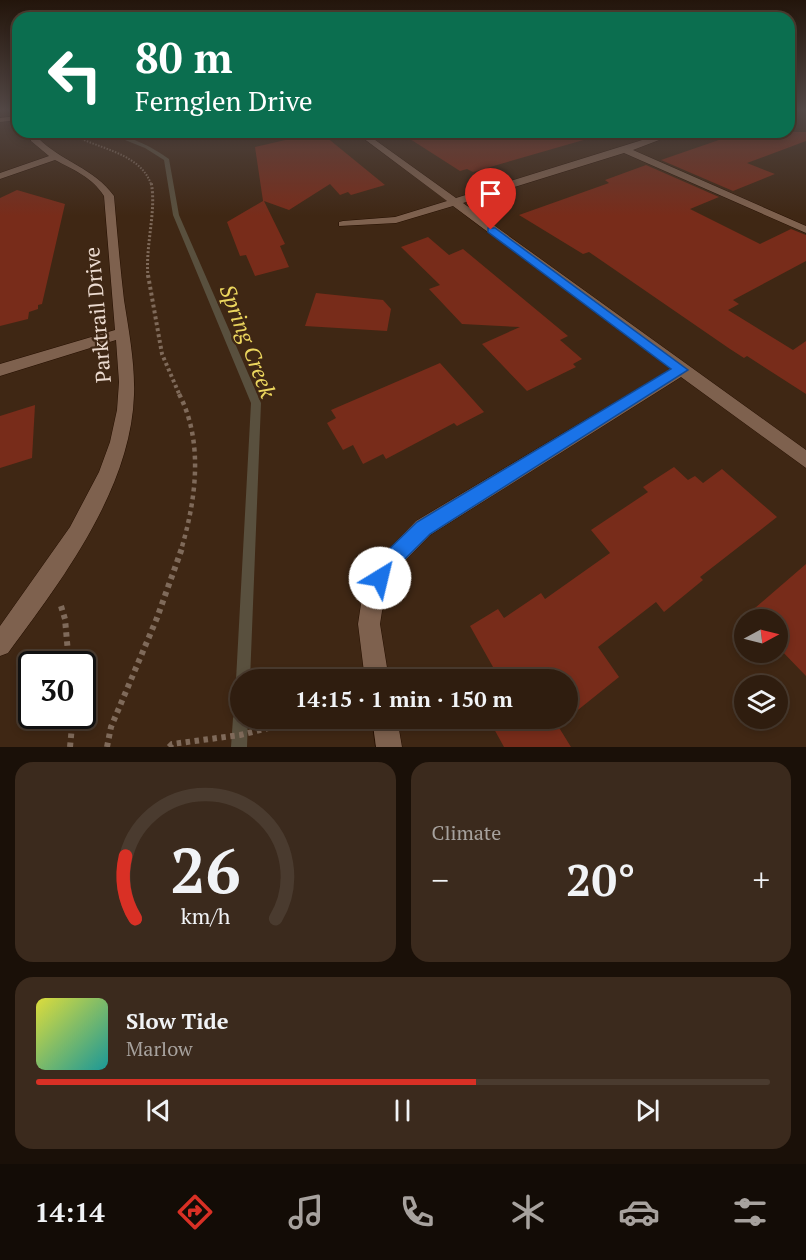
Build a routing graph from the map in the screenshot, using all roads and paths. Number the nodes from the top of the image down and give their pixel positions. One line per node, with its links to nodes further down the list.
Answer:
1 (39, 146): 6 (street, Parktrail Drive)
2 (92, 146): 23 (path)
3 (378, 146): 8 (street)
4 (637, 146): 5 (street)
5 (625, 150): 8 (street); 10 (street)
6 (54, 157): 7 (street); 11 (street, Parktrail Drive)
7 (0, 176)
8 (453, 202): 9 (street); 13 (street)
9 (344, 224)
10 (806, 230)
11 (123, 333): 12 (street); 15 (street, Parktrail Drive)
12 (0, 370)
13 (681, 370): 14 (street); 18 (street)
14 (806, 460)
15 (51, 577): 16 (street, Parktrail Drive); 17 (path)
16 (0, 645)
17 (68, 651)
18 (375, 669)
19 (72, 729): 22 (path)
20 (264, 729): 24 (path)
21 (386, 729): 25 (street)
22 (70, 747)
23 (107, 747)
24 (169, 747)
25 (389, 747)

